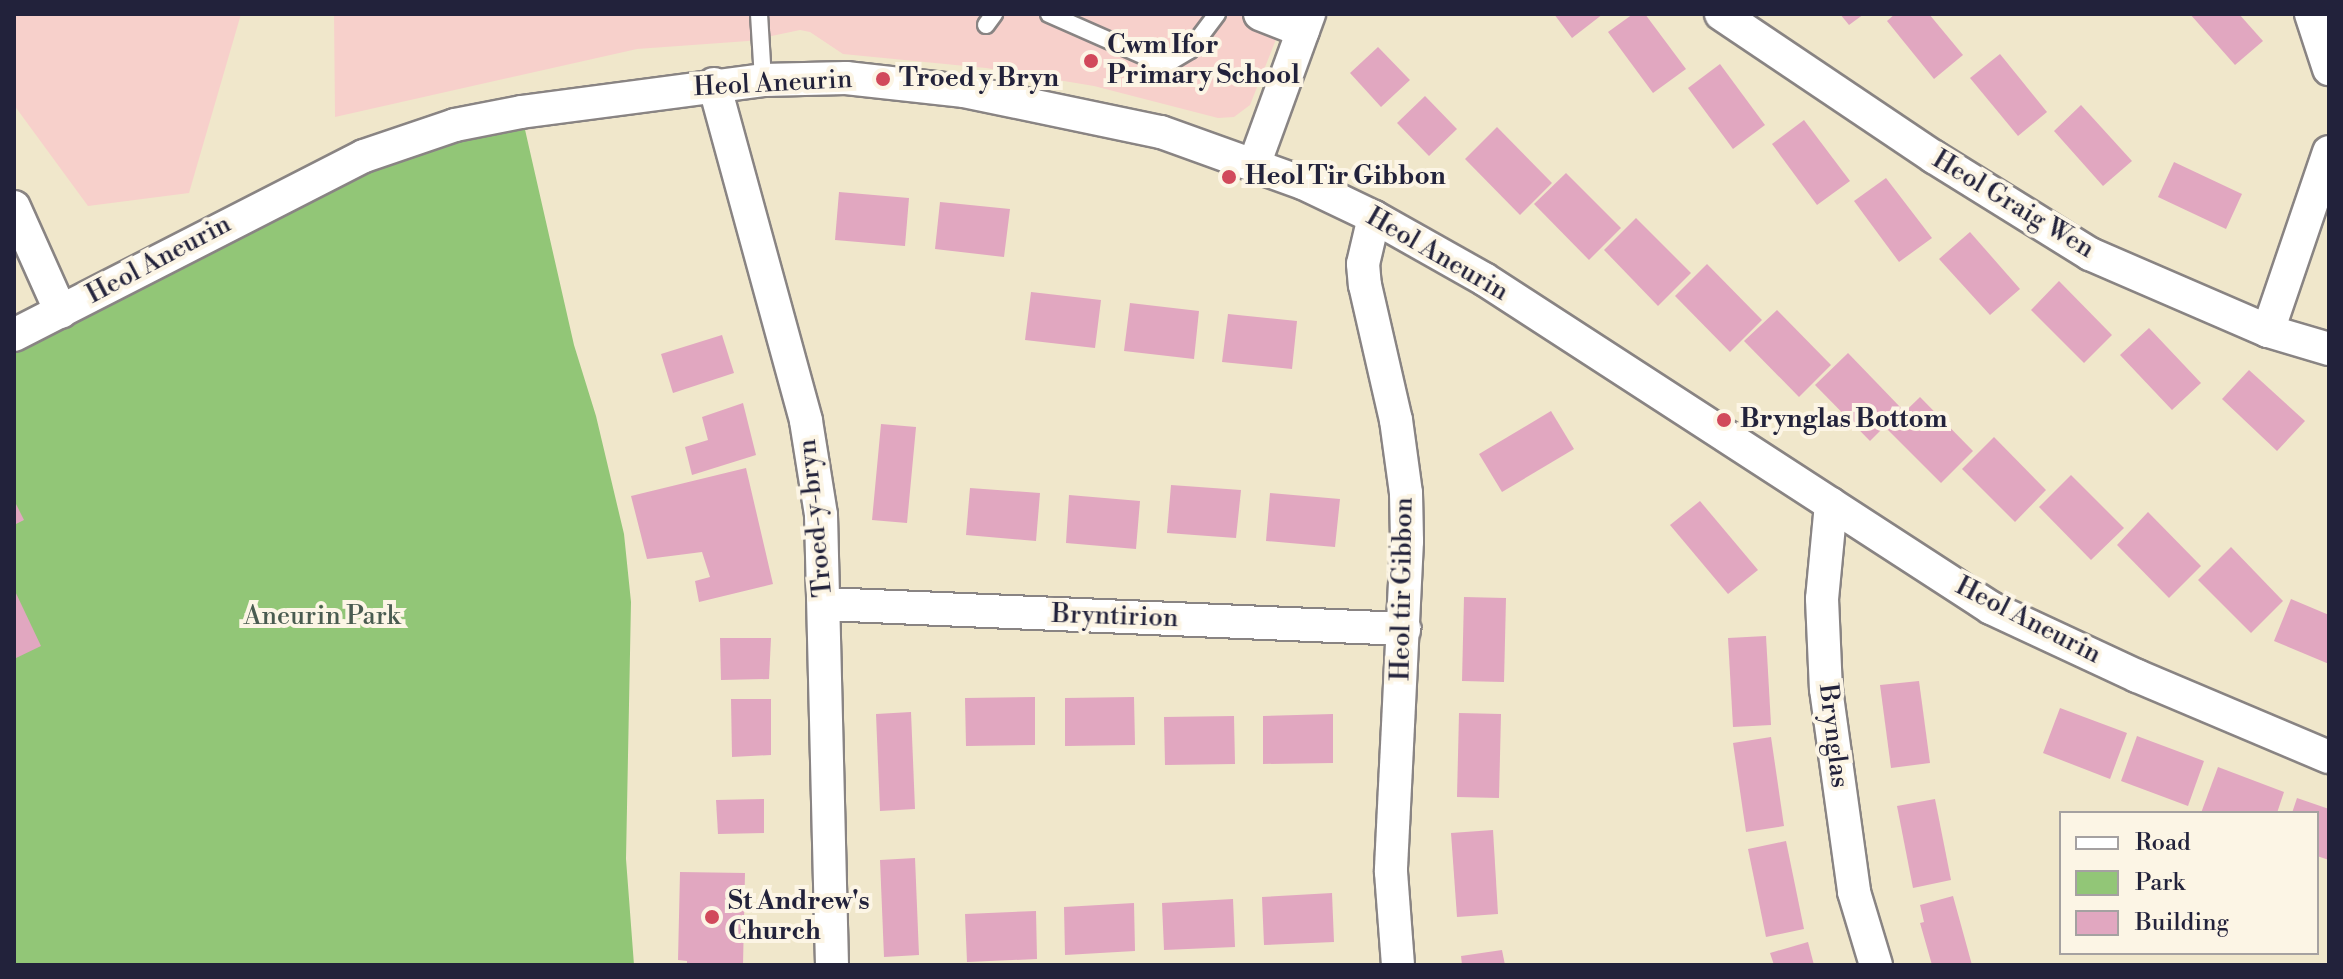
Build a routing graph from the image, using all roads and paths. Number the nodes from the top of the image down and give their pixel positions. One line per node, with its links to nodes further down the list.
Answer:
1 (759, 14): 10 (lane)
2 (1049, 14): 3 (lane)
3 (1217, 14)
4 (1260, 14): 8 (street)
5 (1721, 14): 17 (street, Heol Graig Wen)
6 (2313, 14): 7 (street); 9 (street)
7 (2329, 22)
8 (1306, 23): 13 (street)
9 (2329, 69)
10 (763, 80): 11 (street, Heol Aneurin); 13 (street, Heol Aneurin)
11 (714, 84): 16 (street, Heol Aneurin); 21 (street, Troed-y-bryn)
12 (2329, 152): 17 (street)
13 (1254, 165): 15 (street, Heol Aneurin)
14 (14, 207): 16 (street)
15 (1374, 217): 20 (street, Heol Aneurin); 22 (street, Heol tir Gibbon)
16 (61, 312): 18 (street, Heol Aneurin)
17 (2268, 331): 19 (street, Heol Graig Wen)
18 (14, 335)
19 (2329, 349)
20 (1831, 504): 23 (street, Heol Aneurin); 26 (street, Brynglas)
21 (825, 604): 22 (street, Bryntirion); 24 (street, Troed-y-bryn)
22 (1404, 629): 25 (street, Heol tir Gibbon)
23 (2329, 757)
24 (832, 965)
25 (1398, 965)
26 (1876, 965)

